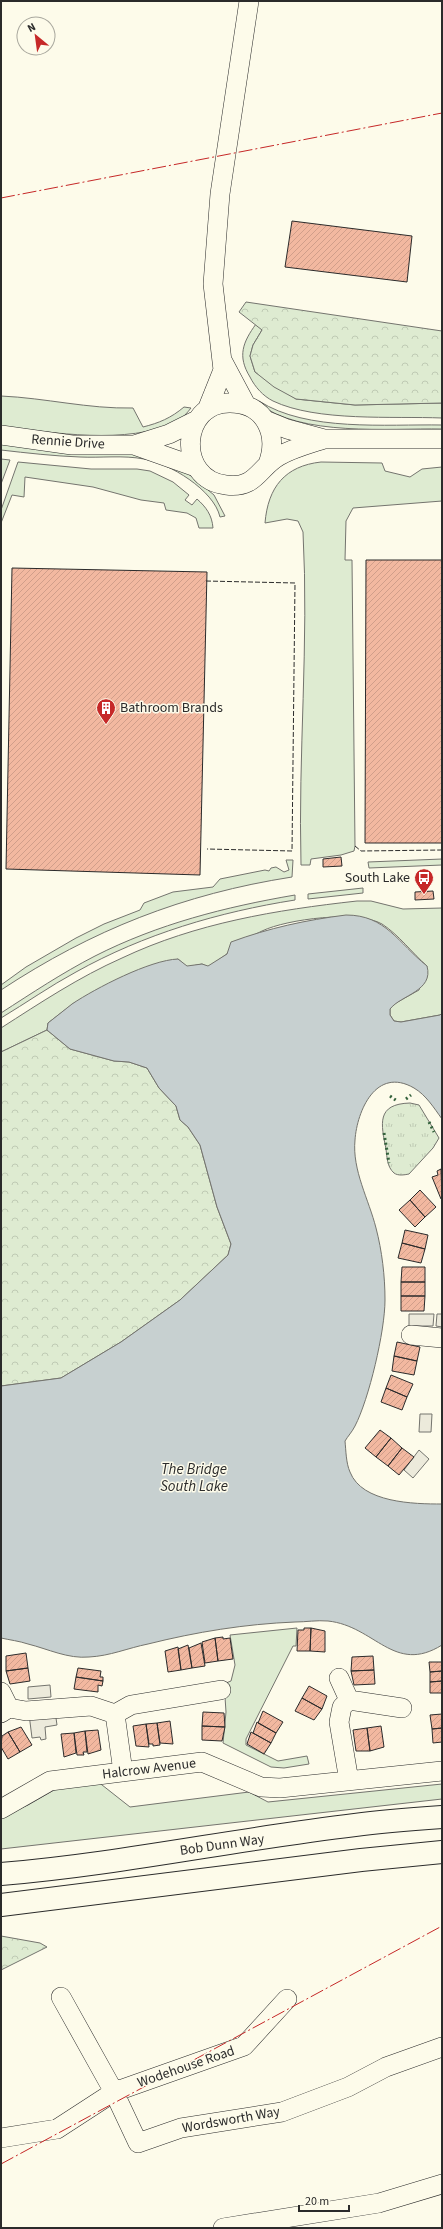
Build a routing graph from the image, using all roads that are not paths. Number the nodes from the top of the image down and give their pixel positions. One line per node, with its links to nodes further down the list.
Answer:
1 (249, 1): 2 (street)
2 (222, 360): 3 (street); 4 (street)
3 (246, 405): 4 (street, Rennie Drive); 5 (street, Rennie Drive)
4 (202, 415): 9 (street, Rennie Drive); 11 (street)
5 (265, 420): 7 (street, Rennie Drive); 10 (street, Rennie Drive)
6 (1, 435): 9 (street, Rennie Drive)
7 (324, 439): 8 (street, Rennie Drive); 10 (street, Rennie Drive)
8 (442, 439)
9 (134, 445): 11 (street, Rennie Drive)
10 (268, 464): 11 (street, Rennie Drive)
11 (196, 467)
12 (411, 1335): 13 (street)
13 (442, 1338)
14 (339, 1678): 16 (street)
15 (221, 1690): 19 (street)
16 (349, 1700): 18 (street); 22 (street)
17 (4, 1704): 19 (street)
18 (402, 1708)
19 (114, 1714): 21 (street)
20 (442, 1770): 22 (street, Halcrow Avenue)
21 (123, 1772): 22 (street, Halcrow Avenue); 23 (street, Halcrow Avenue)
22 (349, 1780)
23 (1, 1809)
24 (442, 1817): 26 (main road, Bob Dunn Way)
25 (442, 1852): 27 (main road)
26 (1, 1874)
27 (1, 1905)
28 (62, 1997): 31 (street)
29 (287, 1999): 31 (street, Wodehouse Road)
30 (442, 2047): 31 (street, Wordsworth Way)
31 (114, 2092): 32 (street, Wodehouse Road)
32 (1, 2138)
33 (442, 2184): 34 (street)
34 (223, 2228)

